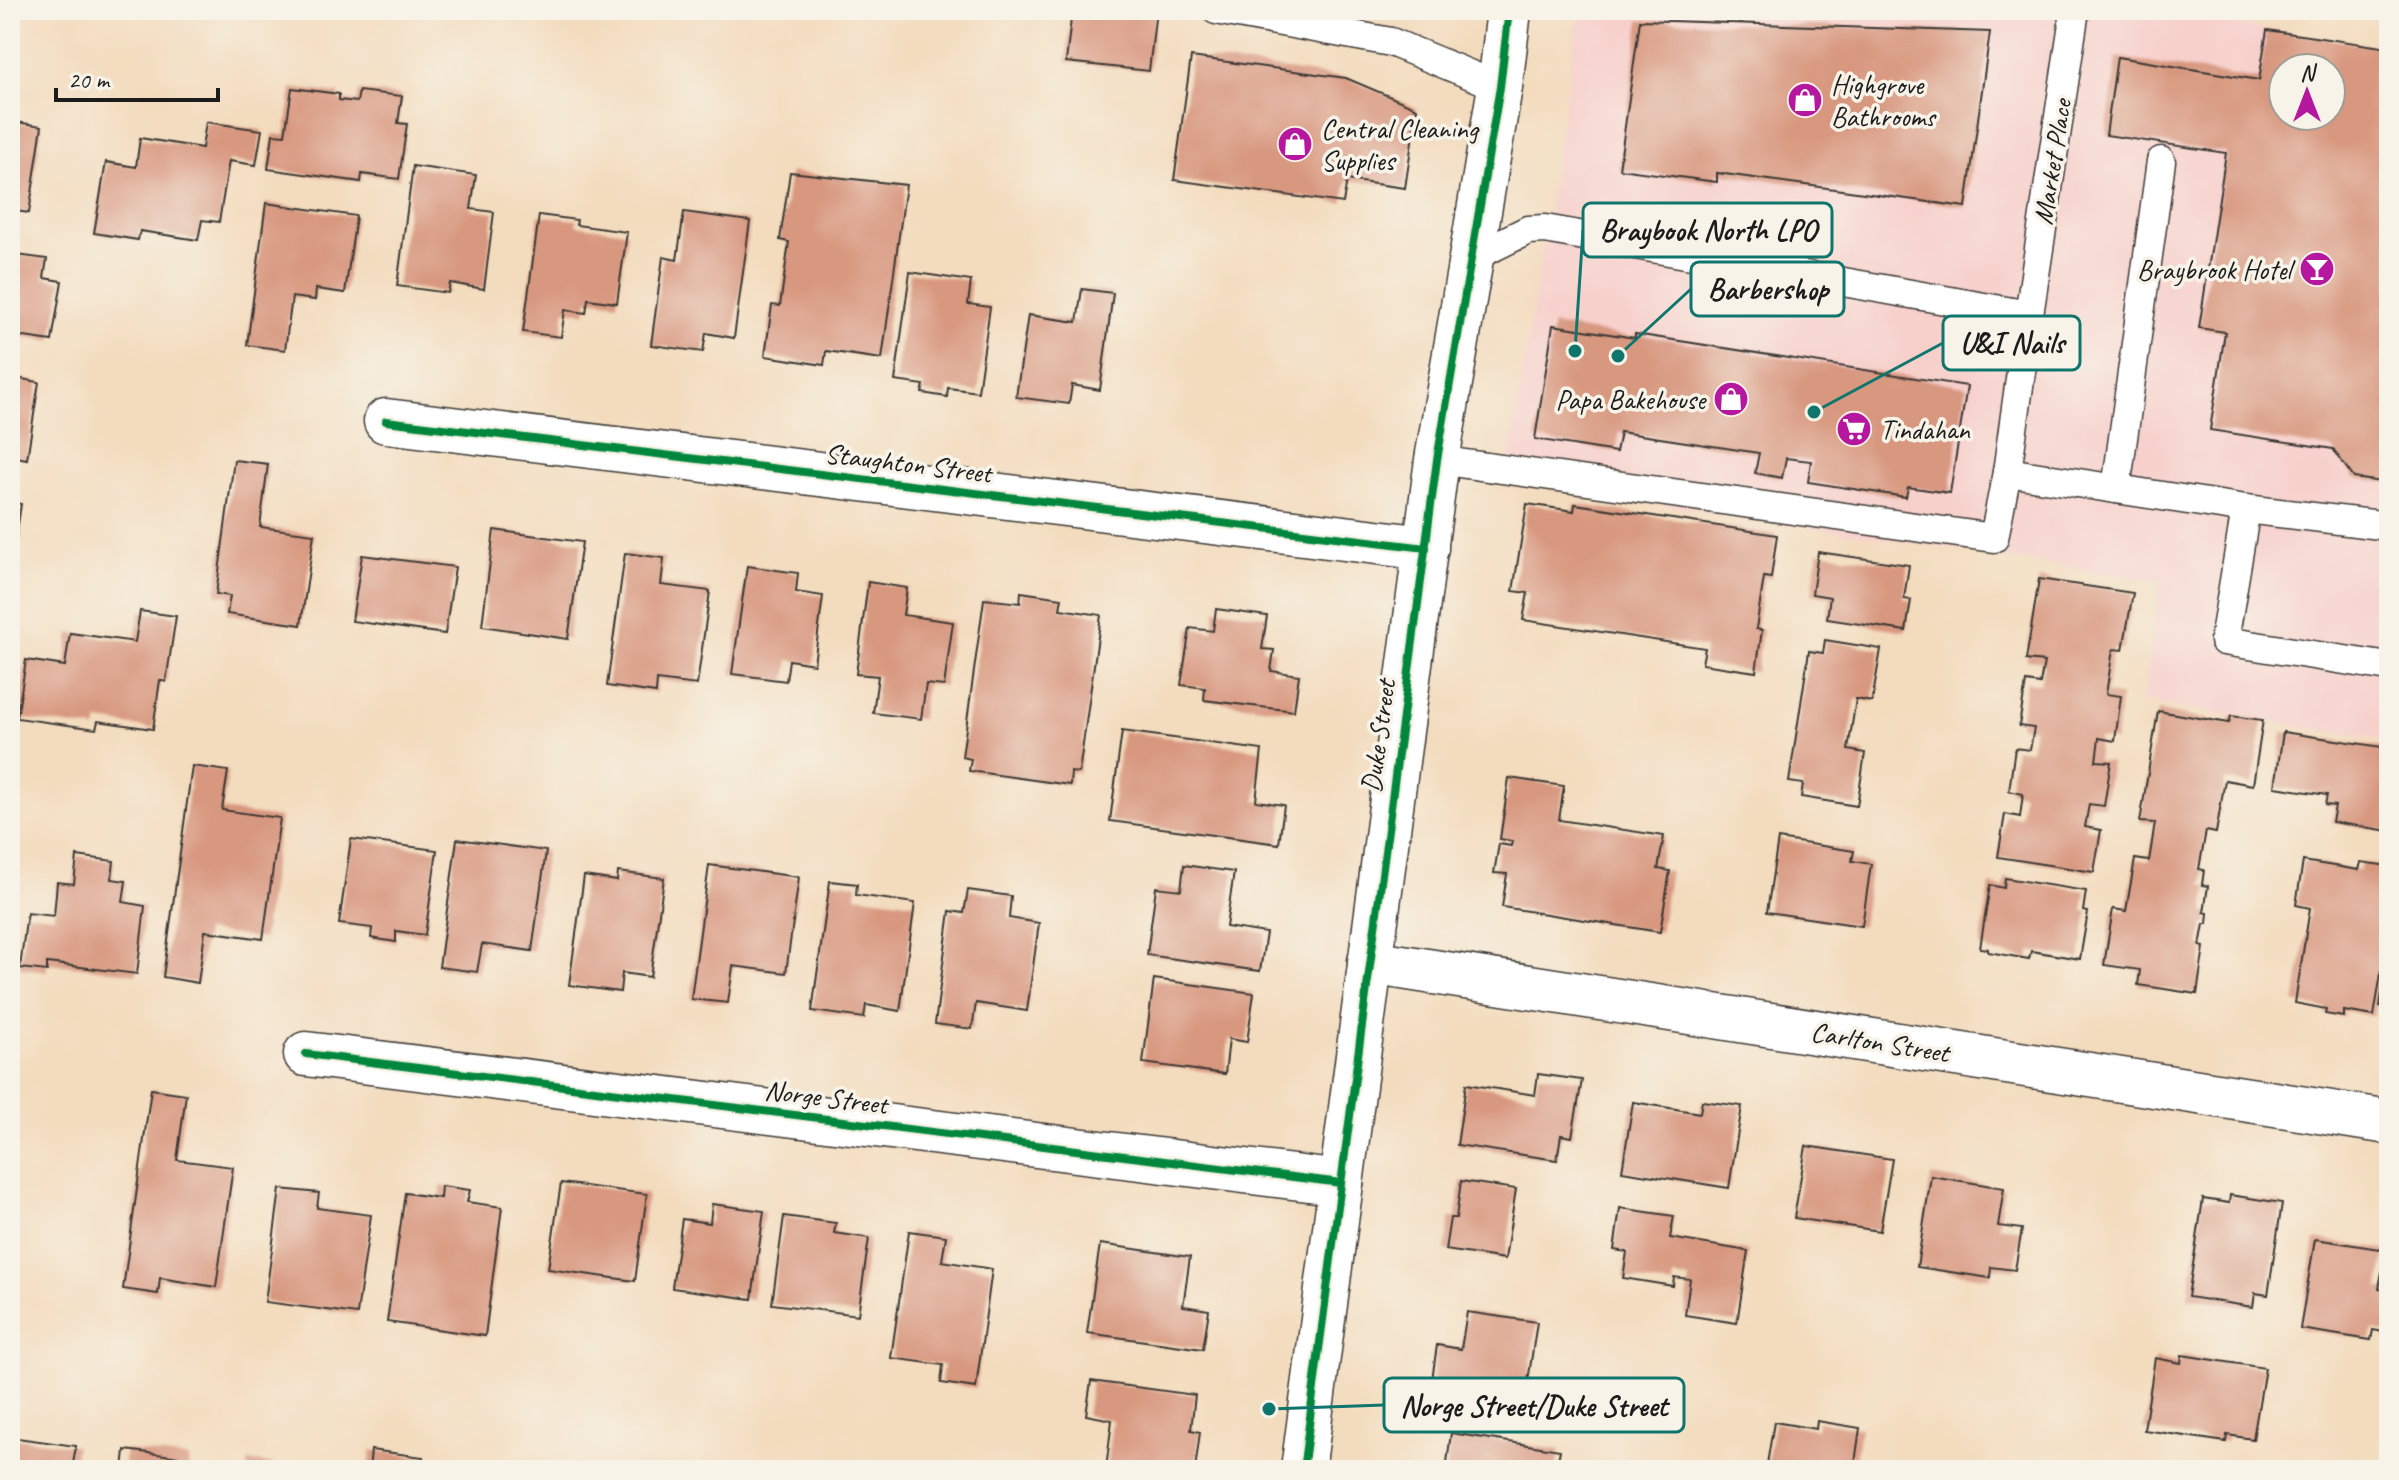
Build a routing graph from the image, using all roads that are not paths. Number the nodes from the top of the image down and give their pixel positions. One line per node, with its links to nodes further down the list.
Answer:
1 (1216, 10): 4 (lane)
2 (1509, 10): 4 (street, Duke Street)
3 (2075, 10): 7 (lane, Market Place)
4 (1500, 87): 6 (street, Duke Street)
5 (2161, 161): 11 (lane)
6 (1471, 258): 7 (lane); 9 (street, Duke Street)
7 (2029, 315): 10 (lane, Market Place)
8 (386, 421): 14 (street, Staughton Street)
9 (1437, 460): 10 (lane, Market Place); 14 (street, Duke Street)
10 (2007, 472): 11 (lane)
11 (2116, 489): 12 (lane)
12 (2246, 509): 13 (lane); 15 (lane)
13 (2389, 526)
14 (1426, 548): 16 (street, Duke Street)
15 (2389, 667)
16 (1370, 962): 18 (street, Carlton Street); 19 (street, Duke Street)
17 (306, 1054): 19 (street, Norge Street)
18 (2389, 1122)
19 (1341, 1183): 20 (street, Duke Street)
20 (1303, 1470)

